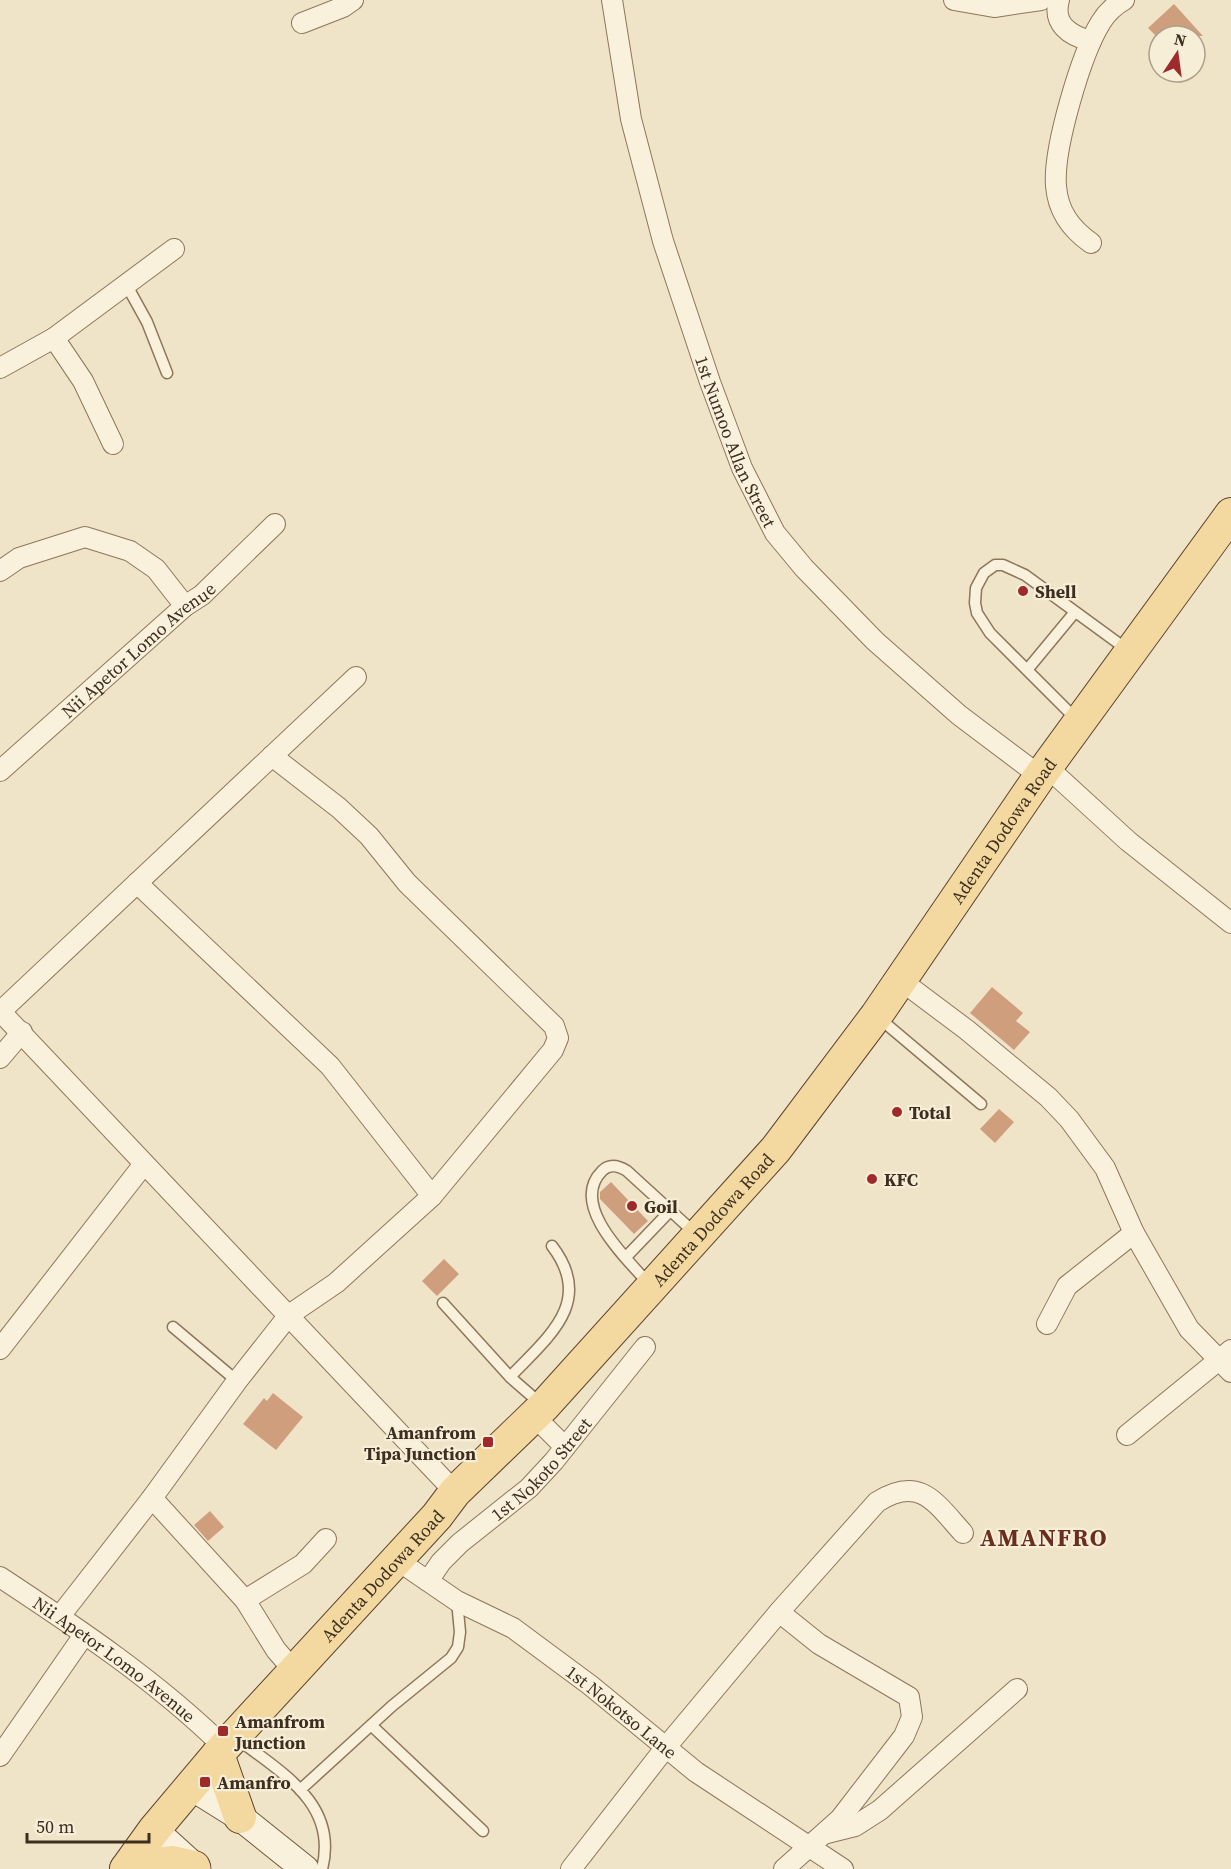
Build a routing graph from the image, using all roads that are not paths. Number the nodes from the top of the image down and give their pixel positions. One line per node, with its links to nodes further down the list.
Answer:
1 (353, 0): 7 (street)
2 (954, 0): 3 (street)
3 (1041, 0)
4 (1059, 0): 8 (street)
5 (1124, 0): 8 (street)
6 (610, 1): 27 (street, 1st Numoo Allan Street)
7 (302, 23)
8 (1091, 40): 9 (street)
9 (1091, 243)
10 (174, 249): 11 (street)
11 (126, 284): 12 (street); 14 (lane)
12 (54, 338): 13 (street); 15 (street)
13 (0, 368)
14 (167, 373)
15 (113, 444)
16 (1231, 514): 21 (main road, Adenta Dodowa Road)
17 (275, 524): 19 (street, Nii Apetor Lomo Avenue)
18 (0, 571): 19 (street)
19 (185, 606): 26 (street, Nii Apetor Lomo Avenue)
20 (1075, 612): 21 (lane); 22 (lane); 22 (lane)
21 (1132, 653): 24 (main road, Adenta Dodowa Road)
22 (1027, 670): 24 (lane)
23 (356, 677): 25 (street)
24 (1080, 723): 27 (main road, Adenta Dodowa Road)
25 (272, 756): 28 (street); 37 (street)
26 (0, 771)
27 (1044, 771): 29 (street, 1st Numoo Allan Street); 30 (main road, Adenta Dodowa Road)
28 (137, 883): 31 (street); 37 (street)
29 (1231, 923)
30 (899, 979): 32 (main road, Adenta Dodowa Road); 39 (street)
31 (0, 1011): 33 (street)
32 (876, 1016): 35 (lane); 40 (main road, Adenta Dodowa Road)
33 (22, 1032): 34 (street); 36 (street)
34 (0, 1058)
35 (981, 1104)
36 (144, 1164): 45 (street); 49 (street)
37 (432, 1196): 45 (street)
38 (670, 1210): 40 (lane); 42 (lane); 42 (lane)
39 (1134, 1233): 46 (street); 50 (street)
40 (697, 1236): 43 (main road, Adenta Dodowa Road)
41 (552, 1246): 51 (lane)
42 (626, 1257): 43 (lane)
43 (652, 1287): 53 (main road, Adenta Dodowa Road)
44 (443, 1303): 51 (lane)
45 (289, 1315): 52 (street); 56 (street)
46 (1047, 1323)
47 (173, 1327): 52 (lane)
48 (645, 1347): 55 (street, 1st Nokoto Street)
49 (0, 1348)
50 (1227, 1361): 54 (street)
51 (510, 1377): 53 (lane)
52 (237, 1381): 57 (street)
53 (539, 1411): 55 (street); 56 (main road, Adenta Dodowa Road)
54 (1127, 1435)
55 (565, 1447): 62 (street, 1st Nokoto Street)
56 (455, 1492): 60 (main road, Adenta Dodowa Road)
57 (152, 1498): 63 (street); 66 (street)
58 (963, 1533): 65 (street)
59 (326, 1539): 63 (street)
60 (397, 1560): 62 (street, 1st Nokotso Lane); 68 (main road, Adenta Dodowa Road)
61 (0, 1577): 66 (street, Nii Apetor Lomo Avenue)
62 (428, 1581): 64 (street, 1st Nokotso Lane)
63 (245, 1600): 68 (street)
64 (457, 1601): 70 (lane); 72 (street, 1st Nokotso Lane)
65 (778, 1612): 72 (street); 79 (street)
66 (60, 1616): 67 (street, Nii Apetor Lomo Avenue)
67 (84, 1635): 71 (street, Nii Apetor Lomo Avenue); 73 (street)
68 (295, 1672): 71 (main road, Adenta Dodowa Road)
69 (1017, 1689): 79 (street)
70 (371, 1725): 75 (lane); 78 (lane)
71 (226, 1746): 74 (main road, Adenta Dodowa Road); 75 (lane); 76 (main road)
72 (666, 1747): 80 (street, 1st Nokotso Lane); 85 (street)
73 (0, 1756)
74 (192, 1787): 76 (street); 77 (main road, Adenta Dodowa Road)
75 (300, 1790): 84 (lane)
76 (240, 1817): 83 (street)
77 (154, 1830): 81 (street); 82 (main road, Adenta Dodowa Road)
78 (483, 1831)
79 (824, 1834): 80 (street)
80 (807, 1846): 86 (street); 87 (street, 1st Nokotso Lane)
81 (195, 1868): 82 (main road)
82 (126, 1869)
83 (305, 1869)
84 (322, 1869)
85 (571, 1869)
86 (784, 1869)
87 (843, 1869)

